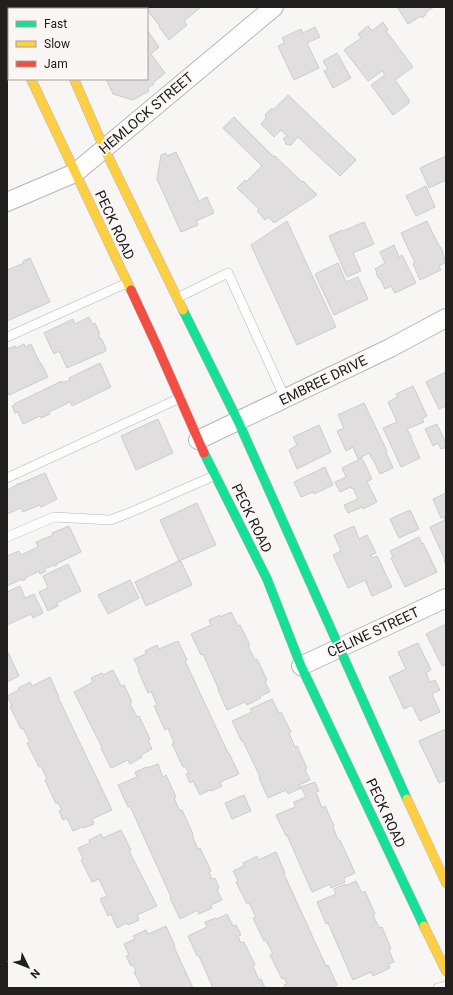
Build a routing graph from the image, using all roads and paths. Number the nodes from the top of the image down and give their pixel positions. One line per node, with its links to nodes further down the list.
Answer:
1 (274, 7): 4 (street, HEMLOCK STREET)
2 (31, 80): 5 (main road, PECK ROAD)
3 (74, 80): 4 (main road, PECK ROAD)
4 (104, 148): 5 (street, HEMLOCK STREET); 8 (main road, PECK ROAD)
5 (75, 173): 6 (street, HEMLOCK STREET); 7 (main road, PECK ROAD)
6 (7, 202)
7 (127, 282): 10 (lane); 11 (main road, PECK ROAD)
8 (177, 298): 12 (lane); 13 (main road, PECK ROAD)
9 (446, 318): 12 (street, EMBREE DRIVE)
10 (7, 337)
11 (180, 398): 14 (main road, PECK ROAD); 16 (lane)
12 (286, 398): 13 (street, EMBREE DRIVE)
13 (238, 420): 14 (street, EMBREE DRIVE); 19 (main road, PECK ROAD)
14 (198, 440): 15 (main road, PECK ROAD)
15 (216, 476): 17 (lane); 20 (main road, PECK ROAD)
16 (7, 478)
17 (7, 537)
18 (446, 598): 19 (street, CELINE STREET)
19 (340, 648): 20 (street, CELINE STREET); 21 (main road, PECK ROAD)
20 (301, 666): 22 (main road, PECK ROAD)
21 (446, 882)
22 (446, 971)
23 (446, 986): 24 (lane)
24 (438, 988)

